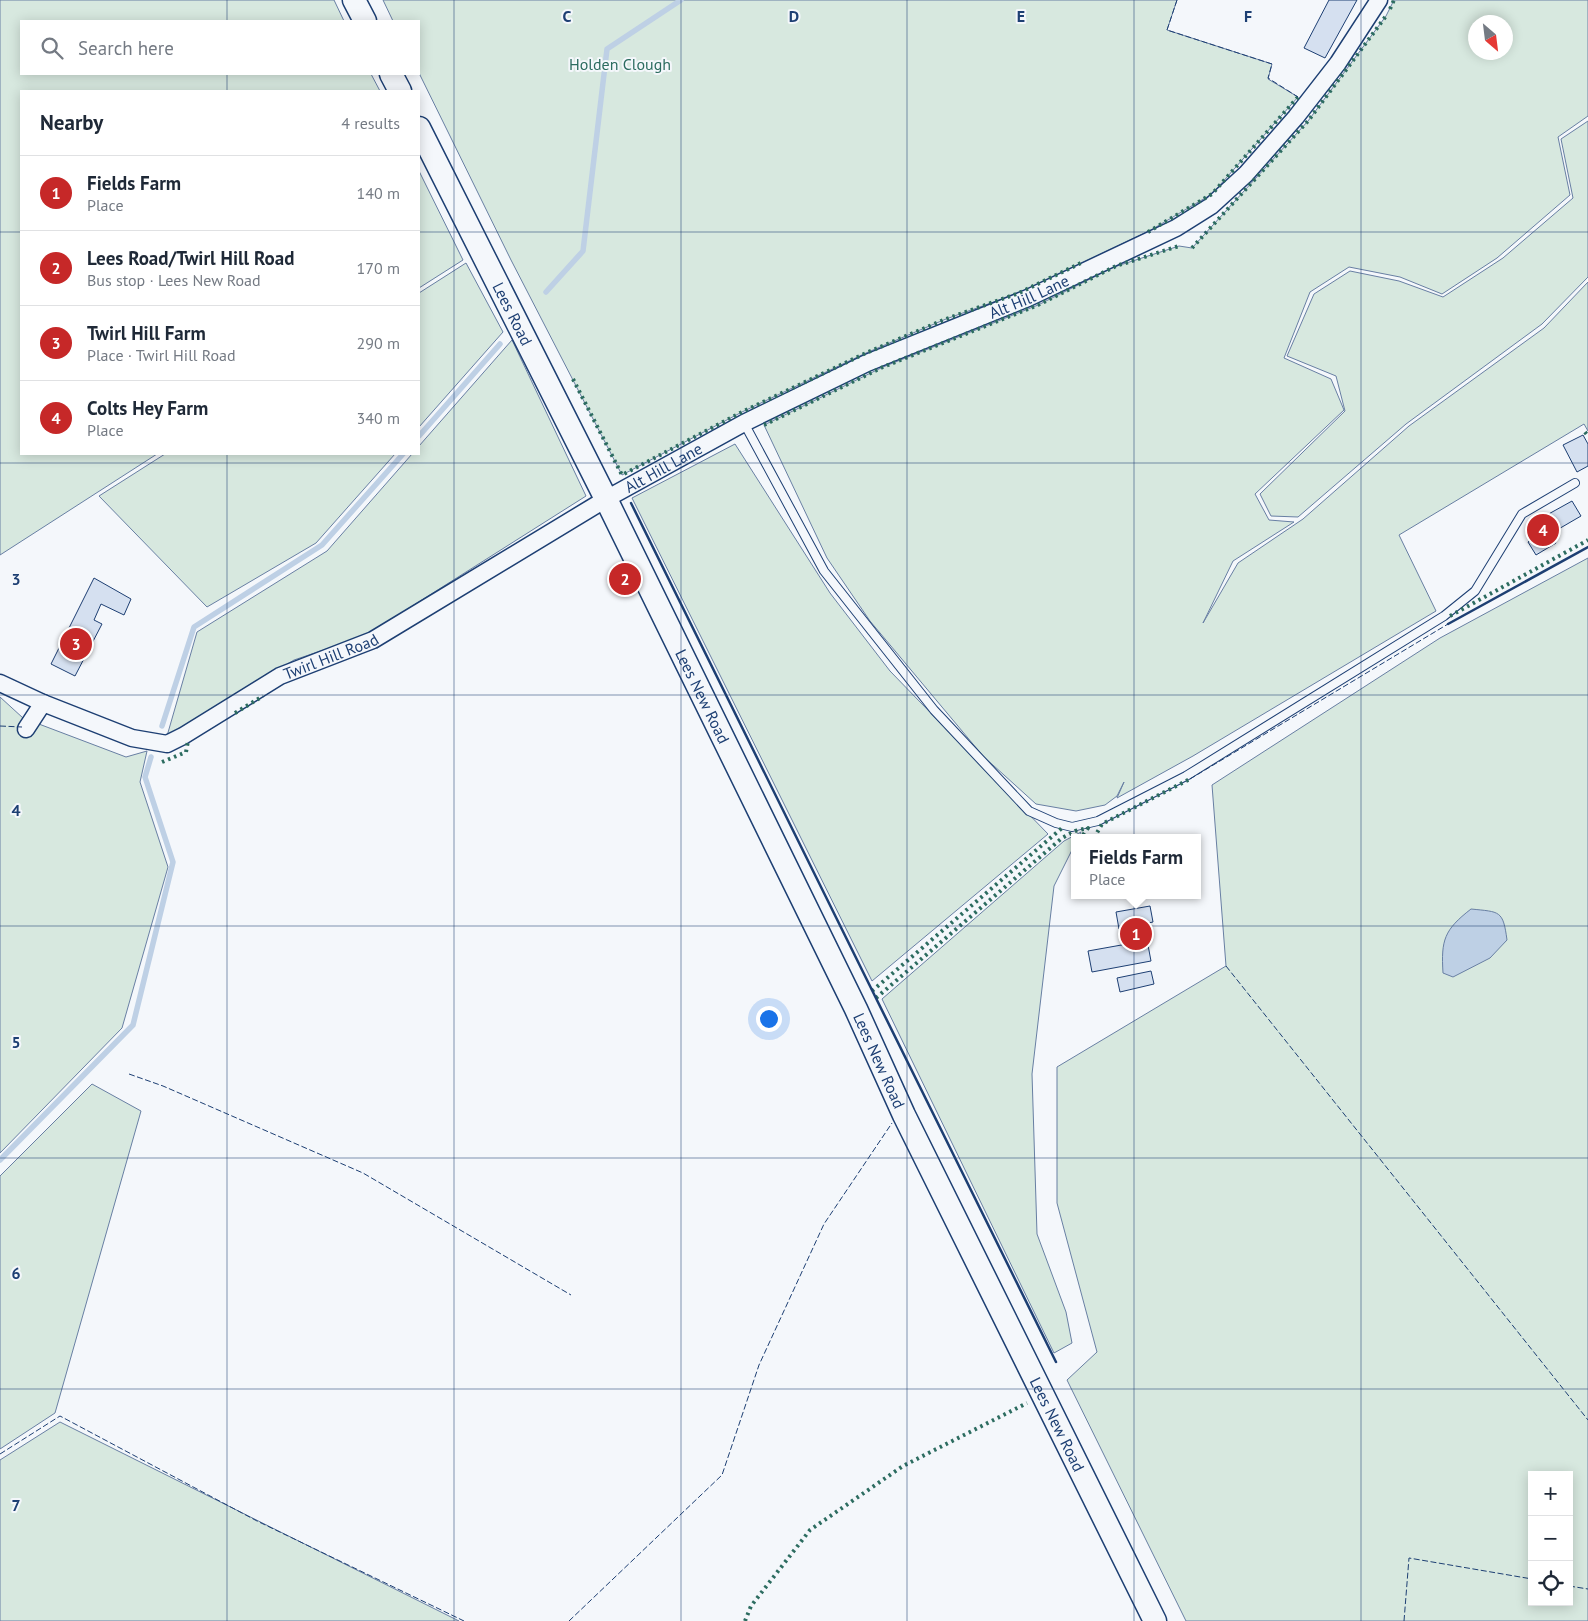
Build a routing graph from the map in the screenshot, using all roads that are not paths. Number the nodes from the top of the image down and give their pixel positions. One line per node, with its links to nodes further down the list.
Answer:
1 (354, 0): 3 (main road)
2 (1379, 0): 7 (street, Alt Hill Lane)
3 (364, 20)
4 (392, 75): 5 (main road)
5 (400, 90)
6 (420, 130): 9 (main road, Lees Road)
7 (744, 423): 8 (lane); 9 (street, Alt Hill Lane)
8 (1575, 483)
9 (606, 499): 11 (street, Twirl Hill Road); 13 (main road, Lees New Road)
10 (0, 683): 11 (street, Twirl Hill Road)
11 (43, 703): 12 (street)
12 (26, 729)
13 (1155, 1621)

